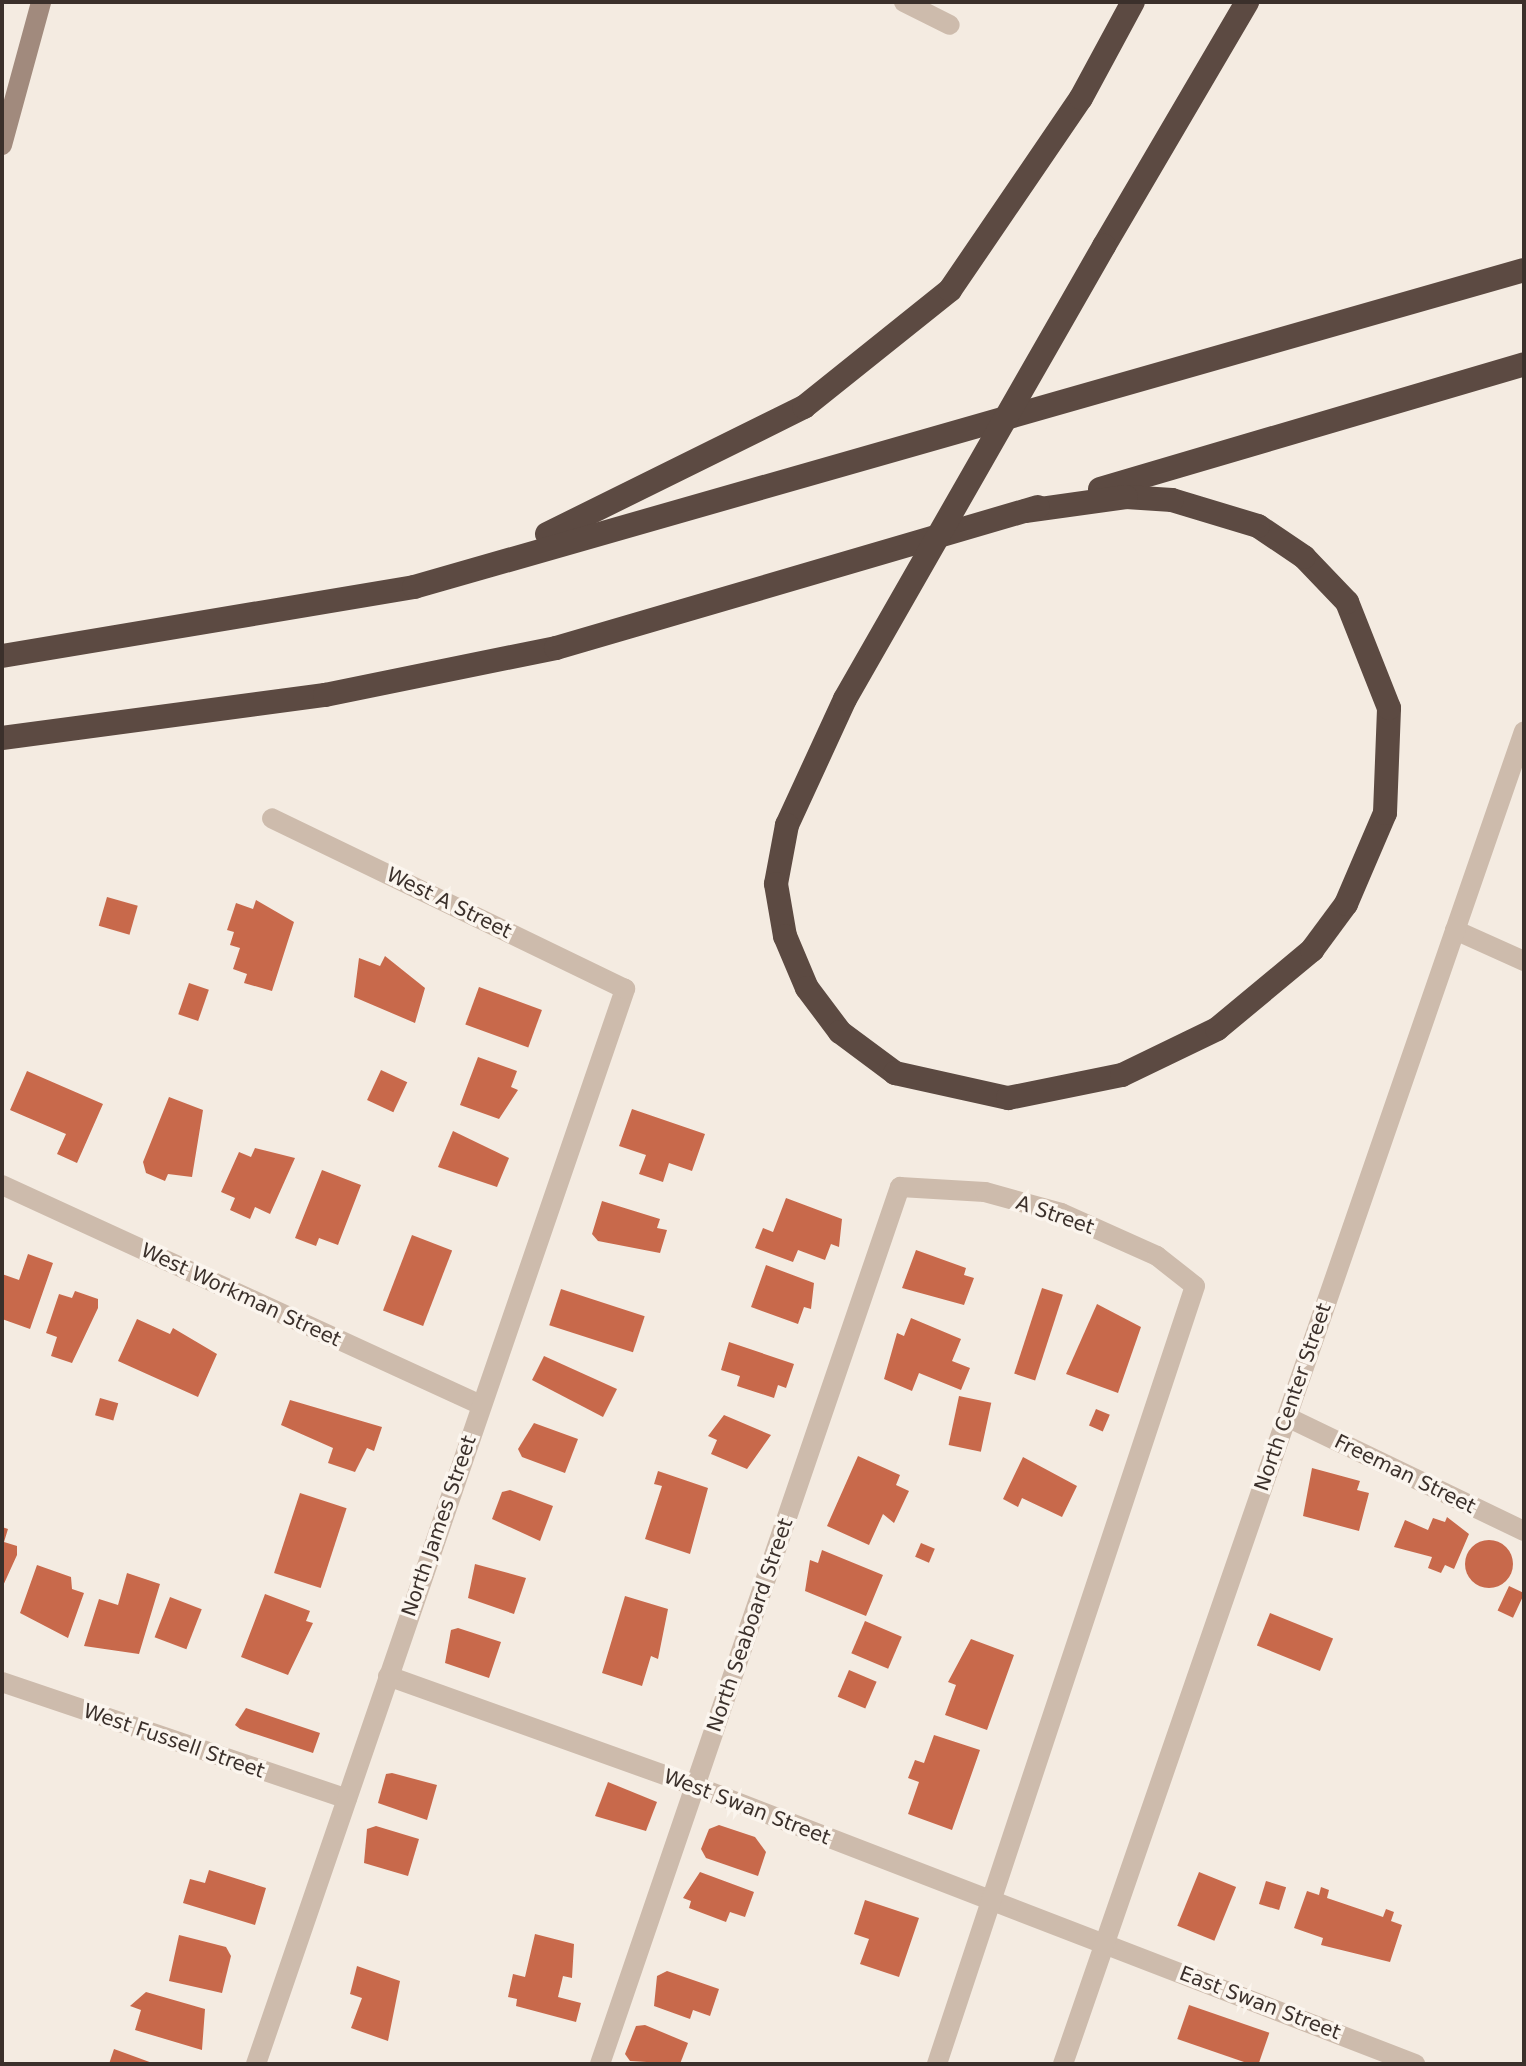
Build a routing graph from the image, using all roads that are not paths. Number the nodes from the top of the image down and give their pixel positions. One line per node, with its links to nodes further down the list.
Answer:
1 (41, 2): 6 (main road)
2 (904, 2): 5 (street)
3 (1133, 2): 10 (highway)
4 (1247, 2): 9 (highway, bridge)
5 (950, 25)
6 (2, 145)
7 (1524, 270): 10 (highway)
8 (1524, 364): 9 (highway)
9 (1025, 511): 13 (highway)
10 (414, 587): 11 (highway)
11 (2, 656)
12 (1524, 731): 15 (street, North Center Street)
13 (2, 738)
14 (272, 818): 17 (street, West A Street)
15 (1455, 930): 16 (street); 21 (street, North Center Street)
16 (1524, 961)
17 (625, 989): 20 (street, North James Street)
18 (2, 1185): 20 (street, West Workman Street)
19 (900, 1187): 25 (street, North Seaboard Street); 27 (street, A Street)
20 (481, 1405): 23 (street, North James Street)
21 (1287, 1417): 22 (street, Freeman Street); 28 (street, North Center Street)
22 (1524, 1531)
23 (388, 1676): 25 (street, West Swan Street); 26 (street, North James Street)
24 (2, 1682): 26 (street, West Fussell Street)
25 (695, 1786): 27 (street, West Swan Street); 30 (street, North Seaboard Street)
26 (347, 1799): 29 (street, North James Street)
27 (991, 1905): 28 (street, West Swan Street); 31 (street)
28 (1105, 1942): 32 (street, North Center Street); 33 (street, East Swan Street)
29 (256, 2064)
30 (600, 2064)
31 (937, 2064)
32 (1063, 2064)
33 (1415, 2064)

